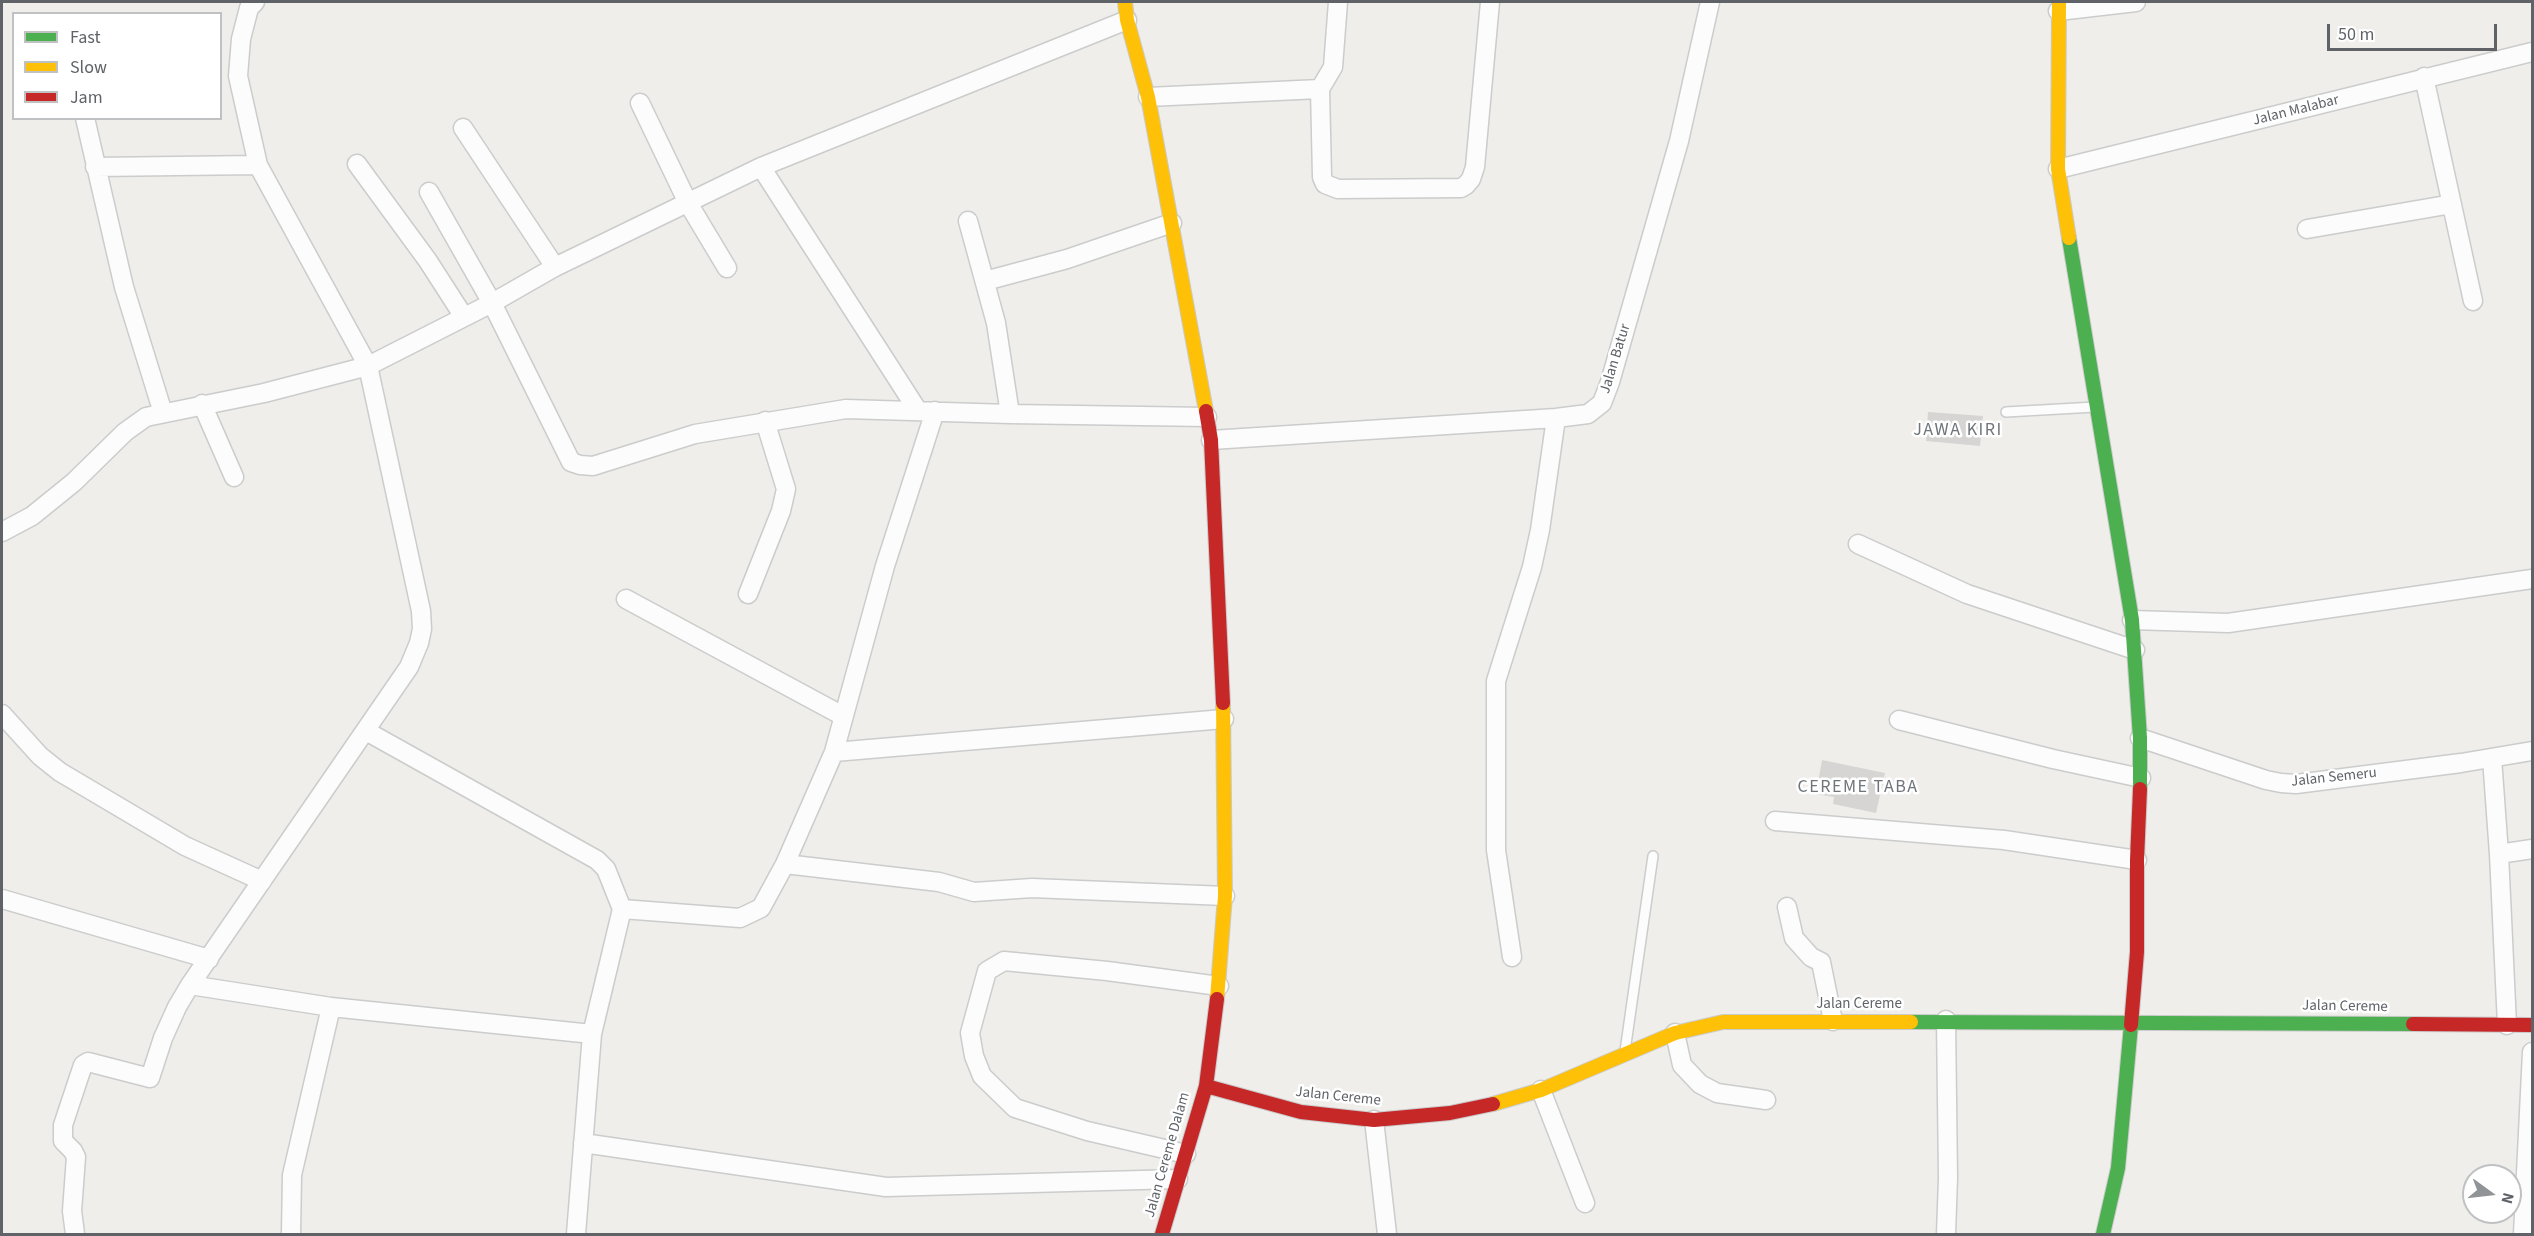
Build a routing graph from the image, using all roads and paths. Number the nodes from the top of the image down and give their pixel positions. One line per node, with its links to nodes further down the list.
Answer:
1 (1125, 2): 8 (street, Jalan Cereme Dalam)
2 (1338, 2): 11 (street)
3 (1490, 2): 11 (street)
4 (1710, 2): 41 (street, Jalan Batur)
5 (2136, 2): 7 (street)
6 (252, 5): 17 (street)
7 (2059, 6): 20 (street)
8 (1127, 20): 12 (street, Jalan Cereme Dalam); 19 (street)
9 (2532, 52): 10 (street, Jalan Malabar)
10 (2424, 77): 20 (street, Jalan Malabar); 23 (street)
11 (1320, 89): 12 (street)
12 (1148, 98): 25 (street, Jalan Cereme Dalam)
13 (640, 102): 22 (street)
14 (85, 120): 18 (street)
15 (462, 128): 27 (street)
16 (357, 164): 32 (street)
17 (258, 165): 18 (street); 33 (street)
18 (95, 167): 38 (street)
19 (761, 167): 22 (street); 36 (street)
20 (2058, 169): 35 (street)
21 (429, 192): 31 (street)
22 (688, 203): 27 (street); 28 (street)
23 (2452, 204): 26 (street); 30 (street)
24 (968, 221): 29 (street)
25 (1172, 223): 29 (street); 40 (street, Jalan Cereme Dalam)
26 (2307, 229)
27 (555, 267): 31 (street)
28 (727, 268)
29 (985, 281): 39 (street)
30 (2473, 301)
31 (492, 303): 32 (street); 42 (street)
32 (464, 317): 33 (street)
33 (368, 366): 34 (street); 56 (street)
34 (202, 404): 38 (street); 44 (street)
35 (2097, 407): 37 (lane); 50 (street)
36 (927, 411): 39 (street); 42 (street); 53 (street)
37 (2006, 412)
38 (163, 413): 45 (street)
39 (1010, 414): 40 (street)
40 (1207, 417): 43 (street, Jalan Cereme Dalam)
41 (1556, 418): 43 (street, Jalan Batur); 73 (street)
42 (765, 421): 48 (street)
43 (1211, 440): 54 (street, Jalan Cereme Dalam)
44 (234, 477)
45 (2, 532)
46 (1858, 544): 51 (street)
47 (2532, 579): 50 (street)
48 (748, 594)
49 (626, 599): 53 (street)
50 (2132, 620): 51 (street)
51 (2135, 650): 57 (street)
52 (2, 714): 68 (street)
53 (843, 716): 59 (street)
54 (1224, 718): 59 (street); 69 (street, Jalan Cereme Dalam)
55 (1899, 720): 61 (street)
56 (366, 731): 68 (street); 72 (street)
57 (2140, 738): 60 (street, Jalan Semeru); 61 (street)
58 (2532, 751): 60 (street, Jalan Semeru)
59 (834, 752): 67 (street)
60 (2492, 758): 64 (street)
61 (2141, 778): 66 (street)
62 (1775, 821): 66 (street)
63 (2532, 849): 64 (street)
64 (2499, 854): 81 (street)
65 (1653, 856): 86 (lane)
66 (2137, 860): 80 (street)
67 (785, 864): 69 (street); 72 (street)
68 (262, 881): 74 (street)
69 (1225, 897): 76 (street, Jalan Cereme Dalam)
70 (2, 899): 74 (street)
71 (1787, 907): 79 (street)
72 (622, 909): 84 (street)
73 (1512, 957)
74 (209, 959): 75 (street)
75 (190, 985): 77 (street); 95 (street)
76 (1219, 987): 87 (street, Jalan Cereme Dalam); 92 (street)
77 (331, 1007): 84 (street); 96 (street)
78 (1946, 1020): 79 (street, Jalan Cereme); 80 (street, Jalan Cereme); 100 (street)
79 (1833, 1021): 83 (street, Jalan Cereme)
80 (2130, 1021): 81 (street, Jalan Cereme); 101 (street)
81 (2507, 1025): 82 (street, Jalan Cereme)
82 (2532, 1025)
83 (1675, 1033): 86 (street, Jalan Cereme); 89 (street)
84 (592, 1034): 91 (street)
85 (2532, 1052): 102 (street)
86 (1625, 1054): 88 (street, Jalan Cereme)
87 (1206, 1086): 90 (street, Jalan Cereme); 92 (street, Jalan Cereme Dalam)
88 (1541, 1090): 90 (street, Jalan Cereme); 94 (street)
89 (1766, 1100)
90 (1374, 1120): 99 (street)
91 (584, 1143): 93 (street); 97 (street)
92 (1186, 1154): 93 (street, Jalan Cereme Dalam)
93 (1178, 1179): 98 (street, Jalan Cereme Dalam)
94 (1585, 1203)
95 (75, 1234)
96 (291, 1234)
97 (576, 1234)
98 (1162, 1234)
99 (1387, 1234)
100 (1946, 1234)
101 (2103, 1234)
102 (2523, 1234)

